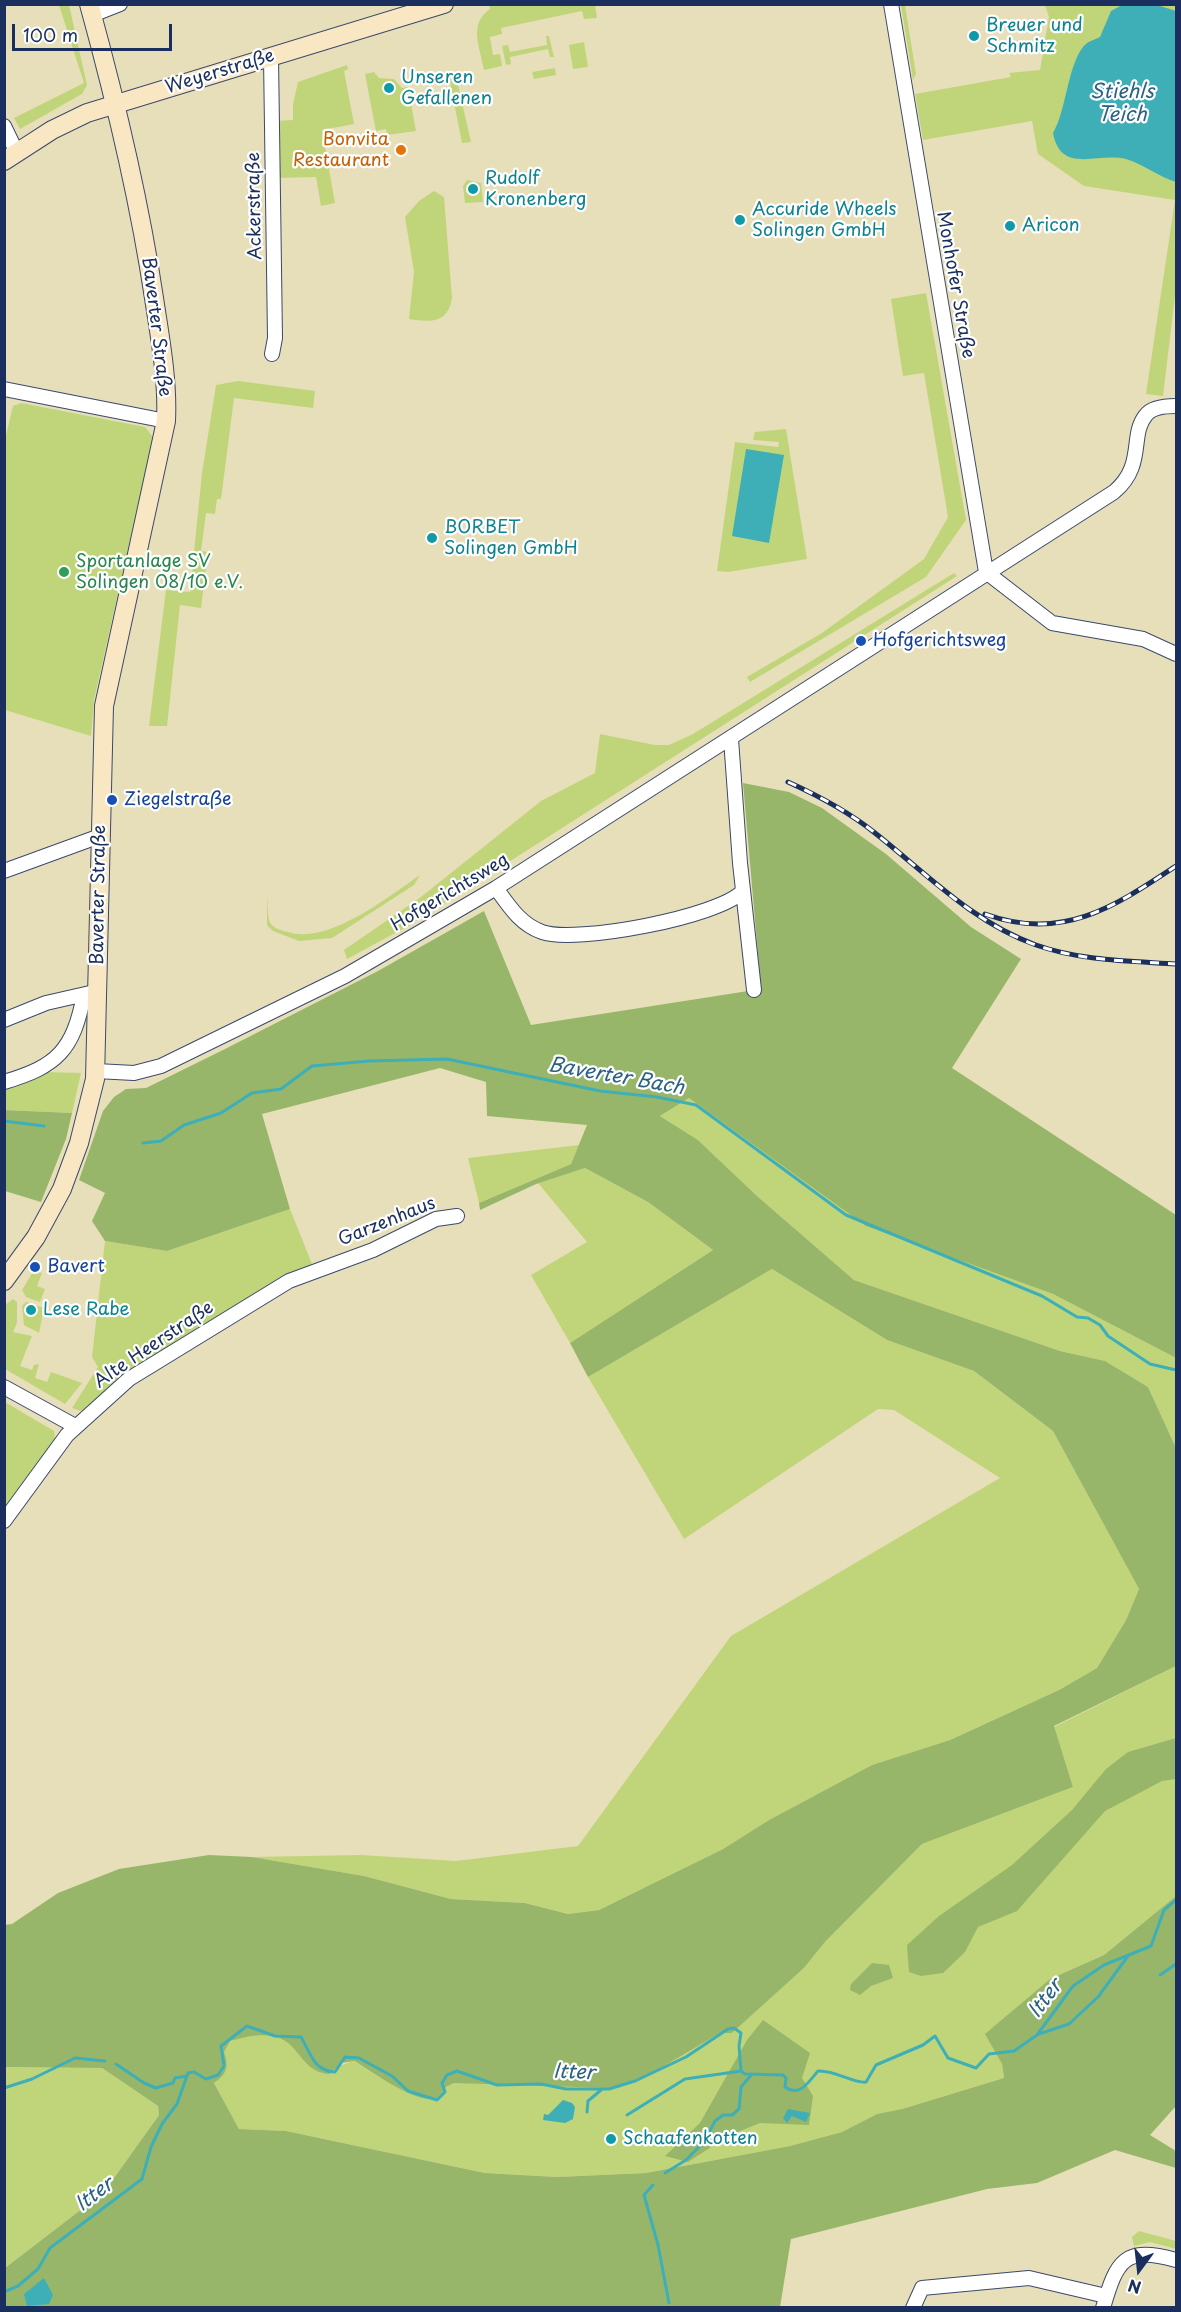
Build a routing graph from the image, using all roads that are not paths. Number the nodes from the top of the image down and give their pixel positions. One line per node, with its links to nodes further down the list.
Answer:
1 (120, 4): 4 (street)
2 (444, 4): 5 (main road, Weyerstraße)
3 (891, 4): 13 (street, Monhofer Straße)
4 (91, 10): 6 (main road, Baverter Straße)
5 (271, 57): 6 (main road, Weyerstraße); 9 (street, Ackerstraße)
6 (116, 103): 8 (main road, Weyerstraße); 12 (main road, Baverter Straße)
7 (4, 126): 8 (street)
8 (11, 157)
9 (273, 354)
10 (6, 395): 12 (street)
11 (1176, 406): 13 (street, Hofgerichtsweg)
12 (166, 421): 16 (main road, Baverter Straße)
13 (986, 572): 14 (street); 15 (street, Hofgerichtsweg)
14 (1176, 654)
15 (731, 739): 18 (street, Hofgerichtsweg); 19 (street)
16 (100, 836): 17 (street); 21 (main road, Baverter Straße)
17 (4, 871)
18 (496, 888): 19 (street); 23 (street, Hofgerichtsweg)
19 (743, 891): 20 (street)
20 (754, 990)
21 (91, 993): 22 (street); 23 (main road, Baverter Straße); 24 (street)
22 (4, 1020)
23 (96, 1071): 27 (main road, Baverter Straße)
24 (4, 1082)
25 (457, 1216): 26 (street, Garzenhaus)
26 (330, 1263): 29 (street, Alte Heerstraße)
27 (4, 1281)
28 (4, 1387): 29 (street)
29 (75, 1426): 30 (street, Alte Heerstraße)
30 (4, 1521)
31 (1176, 2260): 32 (street)
32 (1105, 2302): 33 (street)
33 (913, 2307)

